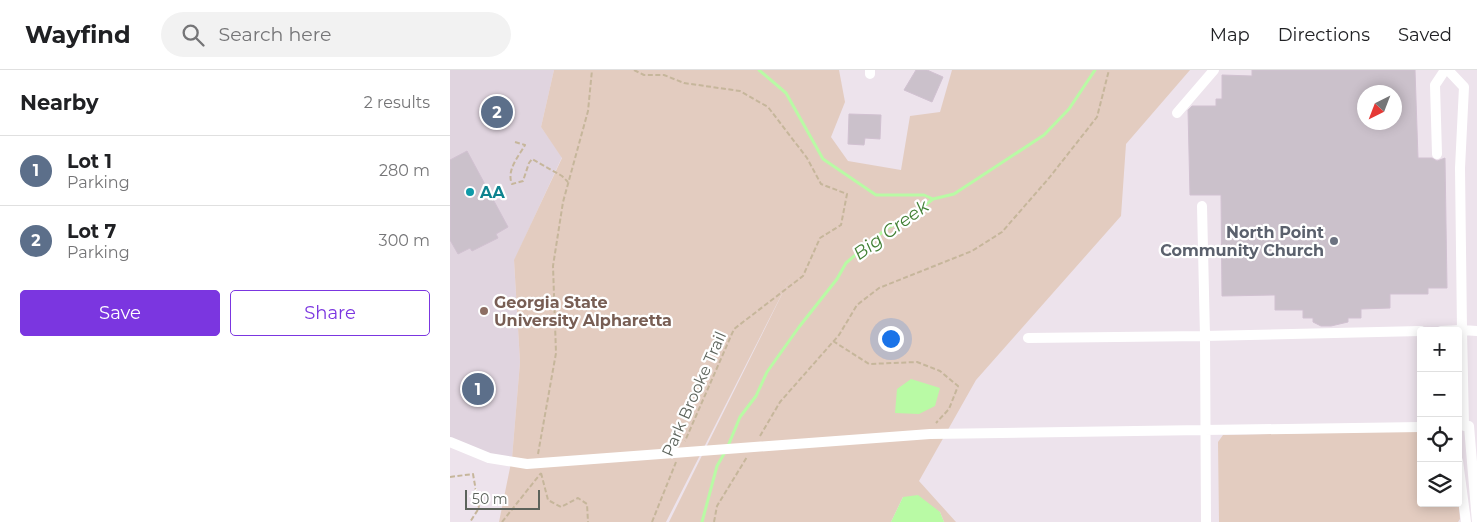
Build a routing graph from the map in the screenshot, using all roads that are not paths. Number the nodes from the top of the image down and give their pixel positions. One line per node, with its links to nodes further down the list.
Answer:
1 (1214, 70): 3 (street)
2 (1447, 70): 4 (street); 6 (street)
3 (1177, 113)
4 (1436, 154)
5 (1202, 206): 10 (street)
6 (1462, 327)
7 (1462, 330): 9 (street); 12 (street)
8 (1417, 331): 10 (street)
9 (1477, 331)
10 (1205, 336): 11 (street); 14 (street)
11 (1028, 338)
12 (1467, 426): 19 (street)
13 (1417, 427): 14 (street)
14 (1205, 430): 15 (street); 17 (street)
15 (450, 442)
16 (1458, 462): 18 (street)
17 (1206, 522)
18 (1466, 522)
19 (1477, 522)

